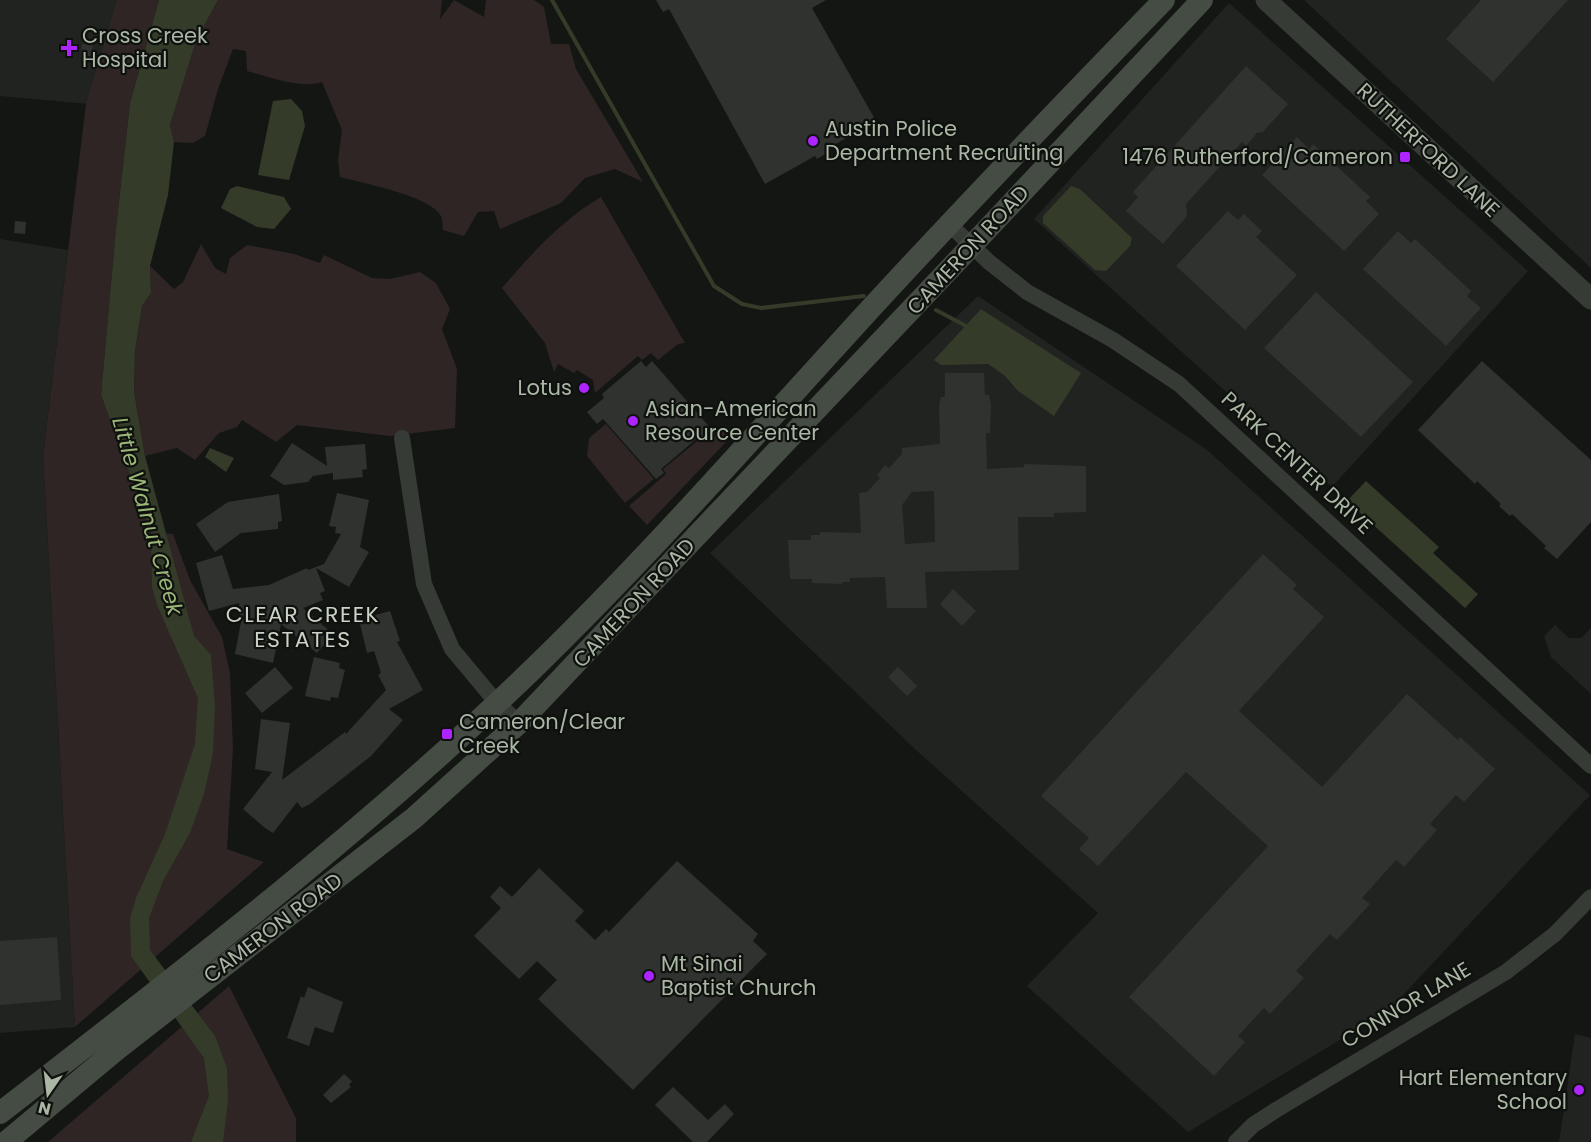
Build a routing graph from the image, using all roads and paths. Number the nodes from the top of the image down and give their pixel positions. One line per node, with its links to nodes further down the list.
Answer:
1 (1164, 0): 4 (main road, CAMERON ROAD)
2 (1202, 0): 5 (main road, CAMERON ROAD)
3 (1266, 0): 6 (street, RUTHERFORD LANE)
4 (949, 224): 5 (street, PARK CENTER DRIVE); 8 (main road, CAMERON ROAD)
5 (972, 246): 9 (main road, CAMERON ROAD); 10 (street, PARK CENTER DRIVE)
6 (1591, 299)
7 (402, 438): 8 (street)
8 (497, 703): 9 (street); 12 (main road, CAMERON ROAD)
9 (519, 723): 12 (main road, CAMERON ROAD)
10 (1591, 766)
11 (1591, 897): 16 (street, CONNOR LANE)
12 (218, 956): 13 (main road, CAMERON ROAD)
13 (110, 1041): 14 (main road, CAMERON ROAD); 15 (main road, CAMERON ROAD)
14 (0, 1113)
15 (6, 1142)
16 (1236, 1142)

